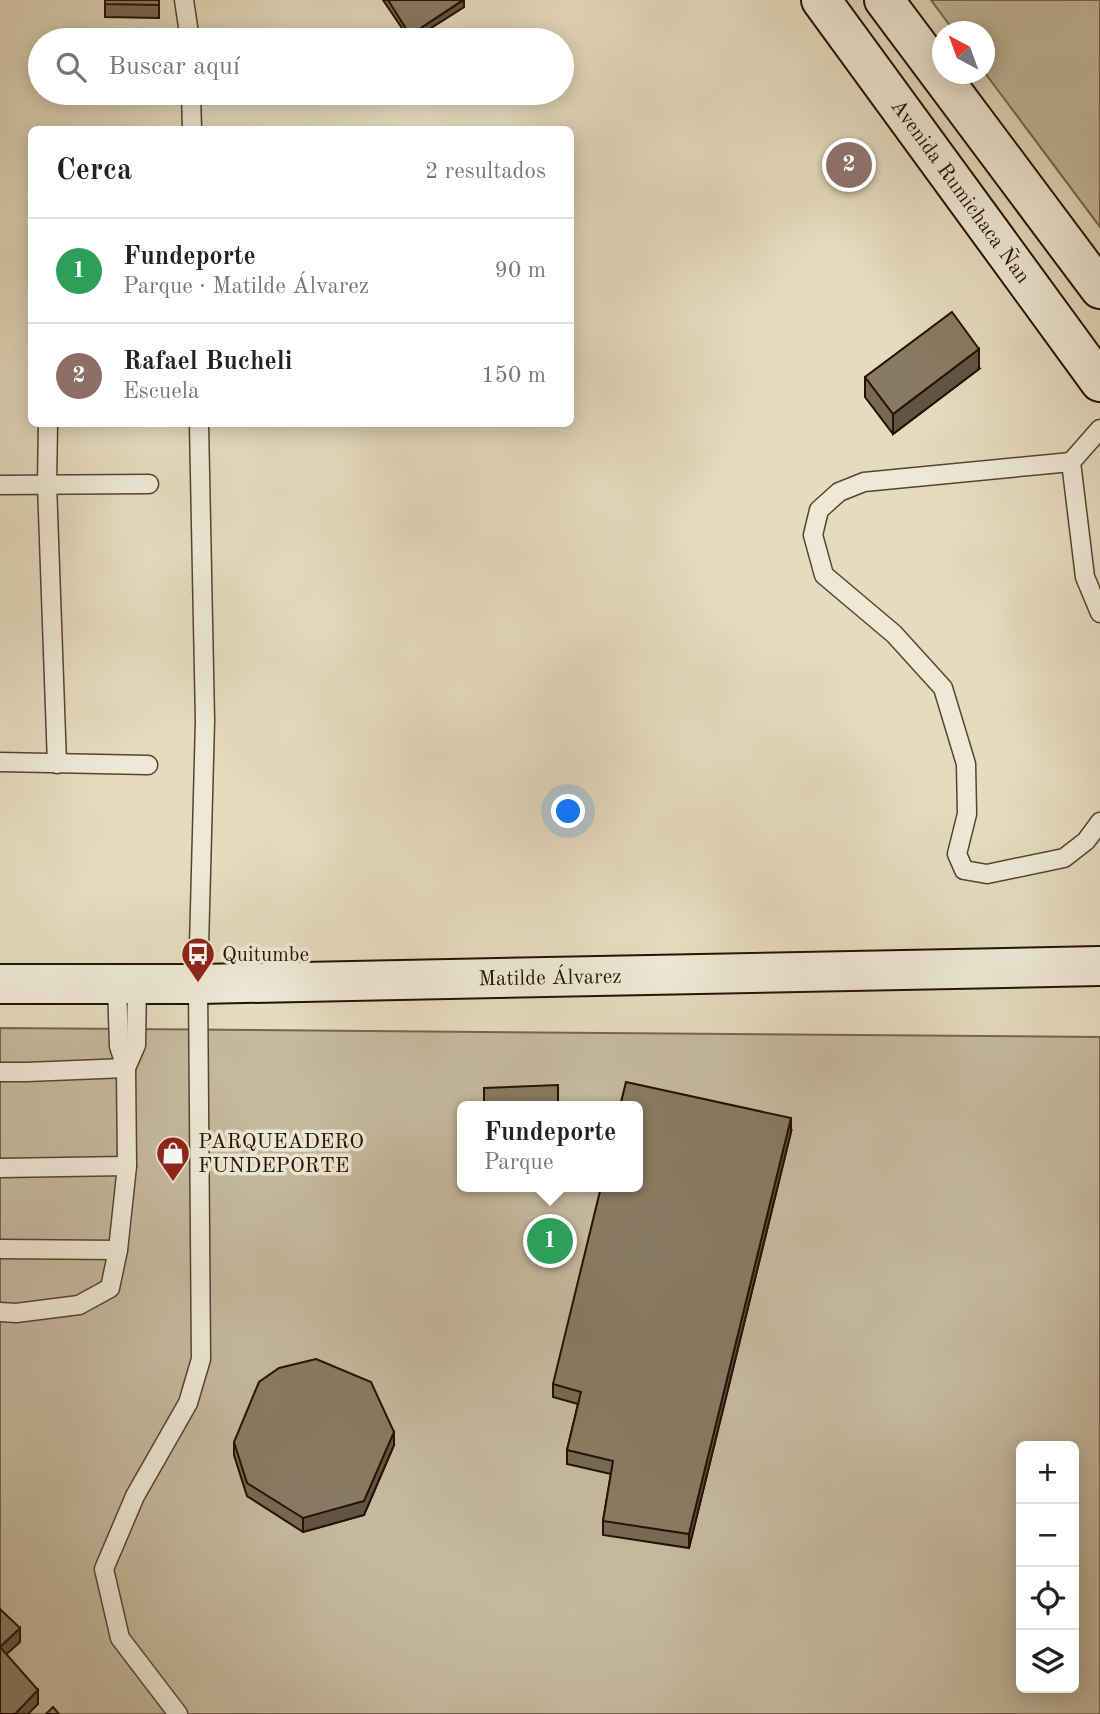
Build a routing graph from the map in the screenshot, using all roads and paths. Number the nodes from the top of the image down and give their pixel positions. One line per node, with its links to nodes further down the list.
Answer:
1 (184, 0): 4 (lane)
2 (821, 0): 8 (street, Avenida Rumichaca Ñan)
3 (884, 0): 7 (street)
4 (188, 28)
5 (191, 105): 6 (lane)
6 (192, 126)
7 (1100, 289)
8 (1100, 382)
9 (48, 427): 13 (lane)
10 (199, 427): 23 (lane)
11 (1100, 429): 12 (lane)
12 (1071, 462): 16 (lane); 20 (lane)
13 (47, 484): 14 (lane); 15 (lane); 18 (lane)
14 (149, 484)
15 (0, 485)
16 (1100, 612)
17 (0, 762): 18 (lane)
18 (57, 764): 19 (lane)
19 (148, 765)
20 (1100, 822)
21 (1100, 965): 23 (street, Matilde Álvarez)
22 (0, 984): 24 (street, Matilde Álvarez)
23 (198, 984): 24 (street, Matilde Álvarez); 32 (lane)
24 (127, 985): 25 (lane)
25 (126, 1068): 26 (lane); 27 (lane)
26 (0, 1072)
27 (127, 1166): 28 (lane); 30 (lane)
28 (0, 1167)
29 (0, 1249): 30 (lane)
30 (118, 1250): 31 (lane)
31 (0, 1312)
32 (178, 1714)

